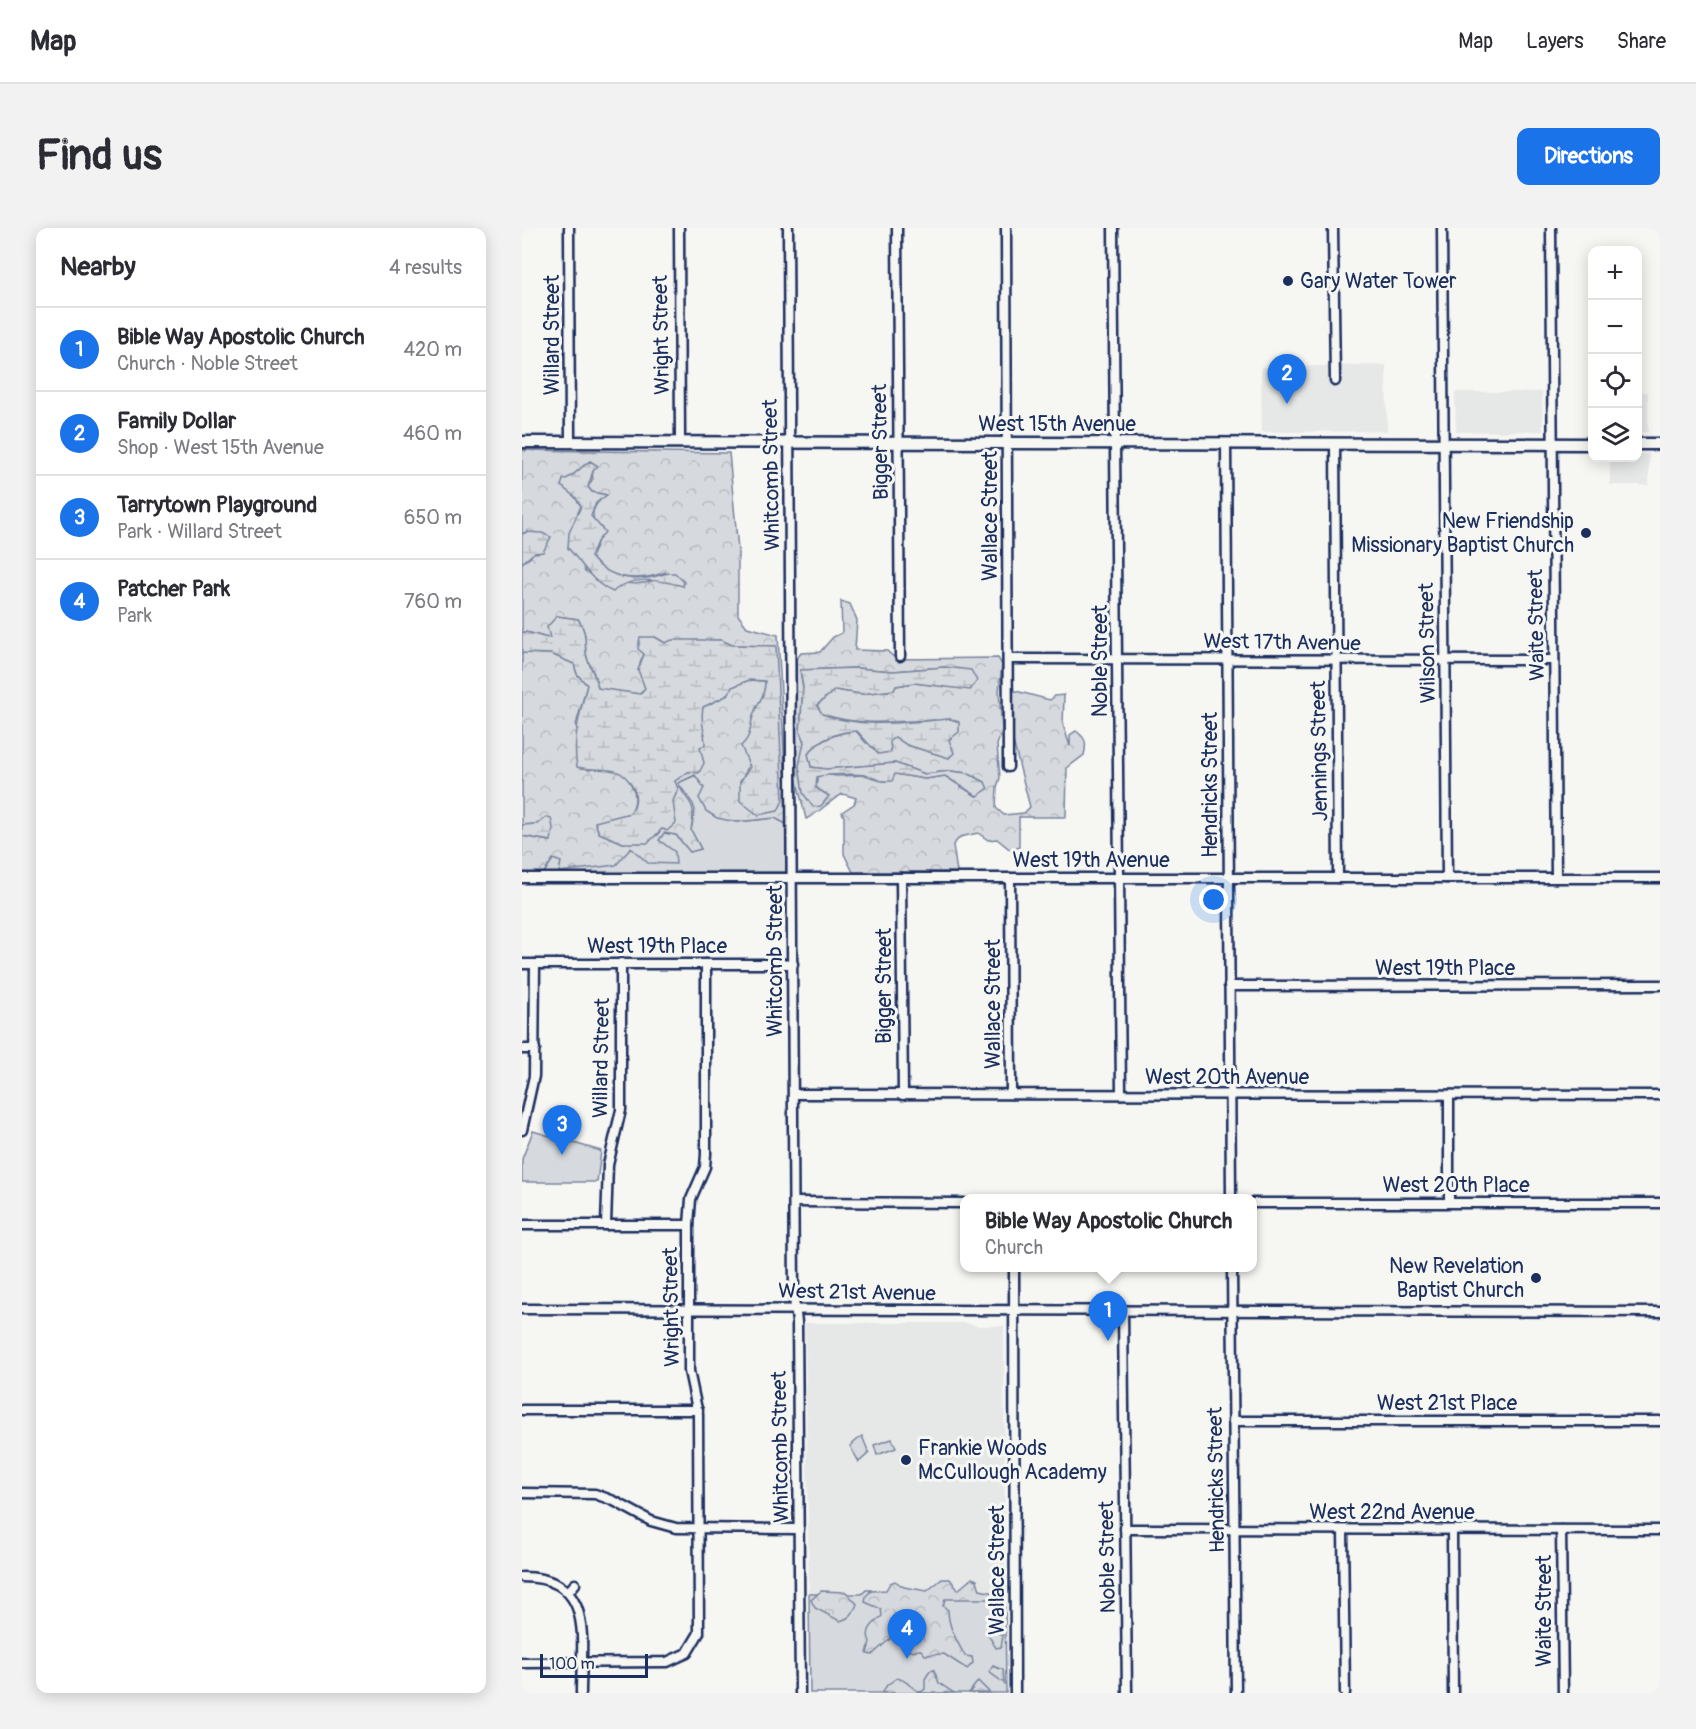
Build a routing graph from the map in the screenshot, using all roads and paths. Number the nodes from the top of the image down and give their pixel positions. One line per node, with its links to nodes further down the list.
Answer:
1 (569, 228): 12 (street, Willard Street)
2 (679, 228): 13 (street, Wright Street)
3 (788, 228): 14 (street, Whitcomb Street)
4 (897, 228): 15 (street, Bigger Street)
5 (1006, 228): 16 (street, Wallace Street)
6 (1113, 228): 17 (street, Noble Street)
7 (1333, 228): 10 (street)
8 (1442, 228): 20 (street, Wilson Street)
9 (1551, 228): 21 (street, Waite Street)
10 (1335, 381)
11 (522, 442): 12 (main road, West 15th Avenue)
12 (570, 442): 13 (main road, West 15th Avenue)
13 (680, 442): 14 (main road, West 15th Avenue)
14 (789, 443): 15 (main road, West 15th Avenue); 34 (street, Whitcomb Street)
15 (899, 443): 16 (main road, West 15th Avenue); 25 (street, Bigger Street)
16 (1008, 443): 17 (main road, West 15th Avenue); 26 (street, Wallace Street)
17 (1115, 443): 18 (main road, West 15th Avenue); 28 (street, Noble Street)
18 (1226, 443): 19 (main road, West 15th Avenue); 27 (street, Hendricks Street)
19 (1335, 444): 20 (main road, West 15th Avenue); 31 (street, Jennings Street)
20 (1443, 444): 21 (main road, West 15th Avenue); 29 (street, Wilson Street)
21 (1552, 444): 22 (main road, West 15th Avenue); 30 (street, Waite Street)
22 (1588, 444)
23 (1642, 444): 24 (main road)
24 (1660, 444)
25 (900, 656)
26 (1009, 659): 28 (street, West 17th Avenue); 32 (street, Wallace Street)
27 (1227, 659): 28 (street, West 17th Avenue); 31 (street, West 17th Avenue); 38 (street, Hendricks Street)
28 (1118, 660): 37 (street, Noble Street)
29 (1446, 660): 30 (street, West 17th Avenue); 31 (street, West 17th Avenue); 40 (street, Wilson Street)
30 (1554, 660): 41 (street, Waite Street)
31 (1336, 662): 39 (street, Jennings Street)
32 (1008, 767)
33 (522, 878): 34 (street, West 19th Avenue)
34 (793, 878): 35 (street, West 19th Avenue); 47 (street, Whitcomb Street)
35 (901, 878): 36 (street, West 19th Avenue); 55 (street, Bigger Street)
36 (1010, 878): 37 (street, West 19th Avenue); 53 (street, Wallace Street)
37 (1120, 878): 38 (street, West 19th Avenue); 54 (street, Noble Street)
38 (1229, 878): 39 (street, West 19th Avenue); 48 (street, Hendricks Street)
39 (1338, 878): 40 (street, West 19th Avenue)
40 (1447, 878): 41 (street, West 19th Avenue)
41 (1556, 878): 42 (street, West 19th Avenue)
42 (1660, 878)
43 (621, 963): 45 (street, West 19th Place); 46 (street, West 19th Place); 67 (street, Willard Street)
44 (522, 964): 45 (street, West 19th Place)
45 (535, 964): 51 (street)
46 (706, 964): 47 (street, West 19th Place); 68 (street, Wright Street)
47 (793, 964): 52 (street, Whitcomb Street)
48 (1229, 986): 49 (street, West 19th Place); 56 (street, Hendricks Street)
49 (1660, 986)
50 (522, 1049): 51 (street)
51 (535, 1049): 59 (street)
52 (794, 1094): 55 (street, West 20th Avenue); 61 (street, Whitcomb Street)
53 (1011, 1094): 54 (street, West 20th Avenue); 55 (street, West 20th Avenue)
54 (1121, 1094): 56 (street, West 20th Avenue)
55 (903, 1095)
56 (1230, 1095): 57 (street, West 20th Avenue); 60 (street, Hendricks Street)
57 (1449, 1095): 58 (street, West 20th Avenue); 64 (street)
58 (1660, 1095)
59 (522, 1130)
60 (1231, 1194)
61 (794, 1203): 62 (street); 73 (street, Whitcomb Street)
62 (960, 1203)
63 (1257, 1203): 64 (street, West 20th Place)
64 (1449, 1203): 65 (street, West 20th Place)
65 (1660, 1203)
66 (522, 1225): 67 (street)
67 (606, 1225): 68 (street)
68 (689, 1225): 72 (street, Wright Street)
69 (1014, 1272): 74 (street, Wallace Street)
70 (1232, 1272): 76 (street, Hendricks Street)
71 (522, 1309): 72 (street, West 21st Avenue)
72 (689, 1309): 73 (street, West 21st Avenue); 79 (street, Wright Street)
73 (795, 1310): 74 (street, West 21st Avenue); 84 (street, Whitcomb Street)
74 (1013, 1311): 75 (street, West 21st Avenue); 98 (street, Wallace Street)
75 (1123, 1312): 76 (street, West 21st Avenue); 85 (street, Noble Street)
76 (1232, 1312): 77 (street, West 21st Avenue); 80 (street, Hendricks Street)
77 (1660, 1312)
78 (522, 1410): 79 (street)
79 (698, 1410): 83 (street, Wright Street)
80 (1233, 1421): 81 (street, West 21st Place); 86 (street, Hendricks Street)
81 (1660, 1421)
82 (522, 1493): 83 (street)
83 (699, 1529): 84 (street); 95 (street, Wright Street)
84 (799, 1529): 97 (street, Whitcomb Street)
85 (1125, 1529): 86 (street, West 22nd Avenue); 99 (street, Noble Street)
86 (1234, 1529): 87 (street, West 22nd Avenue); 100 (street, Hendricks Street)
87 (1343, 1530): 88 (street, West 22nd Avenue); 101 (street)
88 (1452, 1530): 89 (street, West 22nd Avenue); 102 (street)
89 (1561, 1530): 90 (street, West 22nd Avenue); 103 (street, Waite Street)
90 (1660, 1530)
91 (522, 1577): 93 (street)
92 (575, 1584): 93 (street)
93 (568, 1592): 95 (street)
94 (522, 1663): 95 (street)
95 (581, 1663): 96 (street)
96 (581, 1693)
97 (800, 1693)
98 (1015, 1693)
99 (1127, 1693)
100 (1236, 1693)
101 (1345, 1693)
102 (1453, 1693)
103 (1563, 1693)

